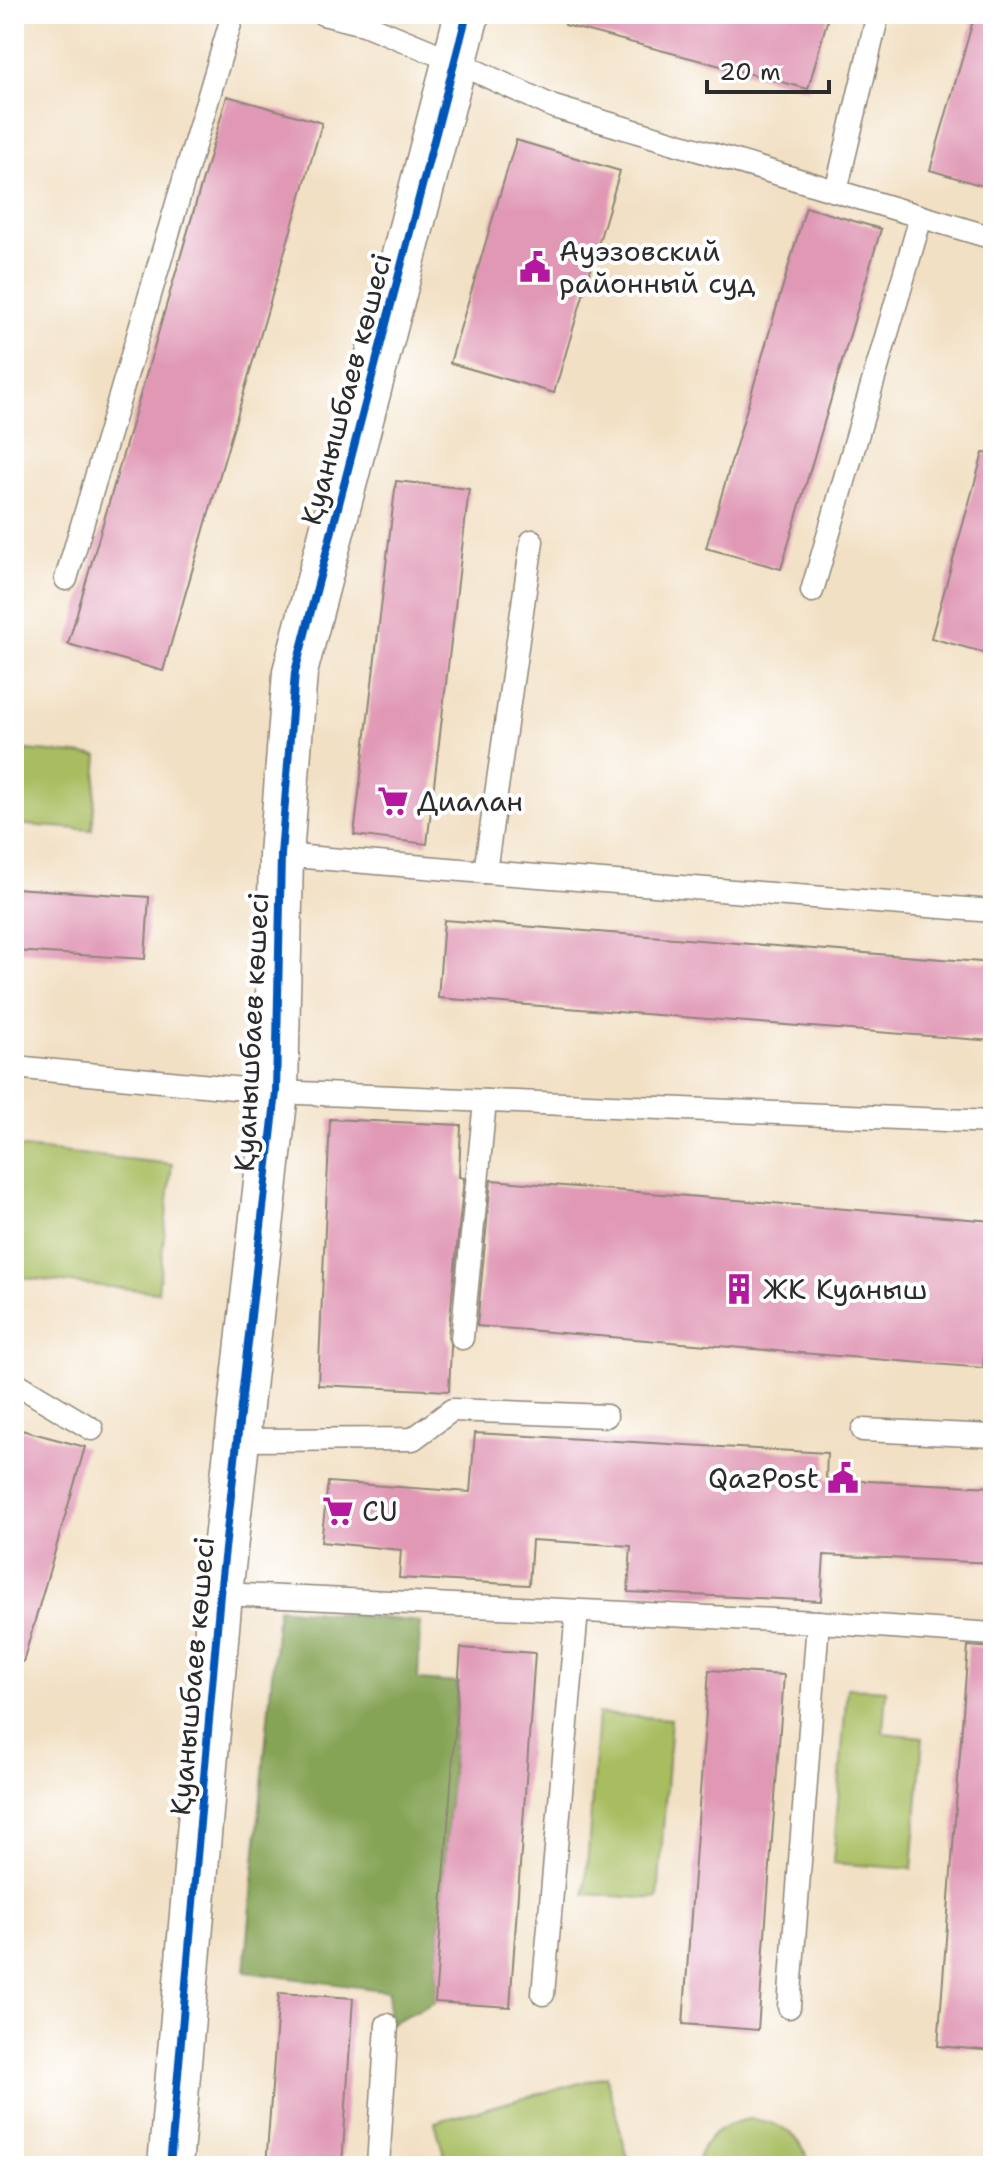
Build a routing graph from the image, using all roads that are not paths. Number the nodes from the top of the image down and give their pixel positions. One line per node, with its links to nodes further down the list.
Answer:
1 (233, 14): 10 (lane)
2 (323, 14): 5 (lane)
3 (467, 14): 5 (street, Қуанышбаев көшесі)
4 (878, 14): 6 (lane)
5 (454, 61): 6 (lane); 12 (street, Қуанышбаев көшесі)
6 (836, 191): 7 (lane)
7 (921, 217): 8 (lane); 11 (lane)
8 (993, 238)
9 (532, 541): 13 (lane)
10 (66, 579)
11 (812, 591)
12 (281, 855): 13 (lane); 16 (street, Қуанышбаев көшесі)
13 (485, 872): 14 (lane)
14 (993, 911)
15 (14, 1067): 16 (lane)
16 (276, 1092): 17 (lane); 25 (street, Қуанышбаев көшесі)
17 (485, 1101): 18 (lane); 19 (lane)
18 (993, 1122)
19 (462, 1338)
20 (14, 1382): 22 (lane)
21 (606, 1416): 25 (lane)
22 (92, 1429)
23 (863, 1430): 24 (lane)
24 (993, 1436)
25 (237, 1440): 26 (street, Қуанышбаев көшесі)
26 (220, 1594): 27 (lane); 33 (street, Қуанышбаев көшесі)
27 (577, 1611): 28 (lane); 30 (lane)
28 (818, 1622): 29 (lane); 31 (lane)
29 (993, 1634)
30 (543, 1994)
31 (789, 2007)
32 (387, 2025): 34 (lane)
33 (170, 2166)
34 (378, 2166)

